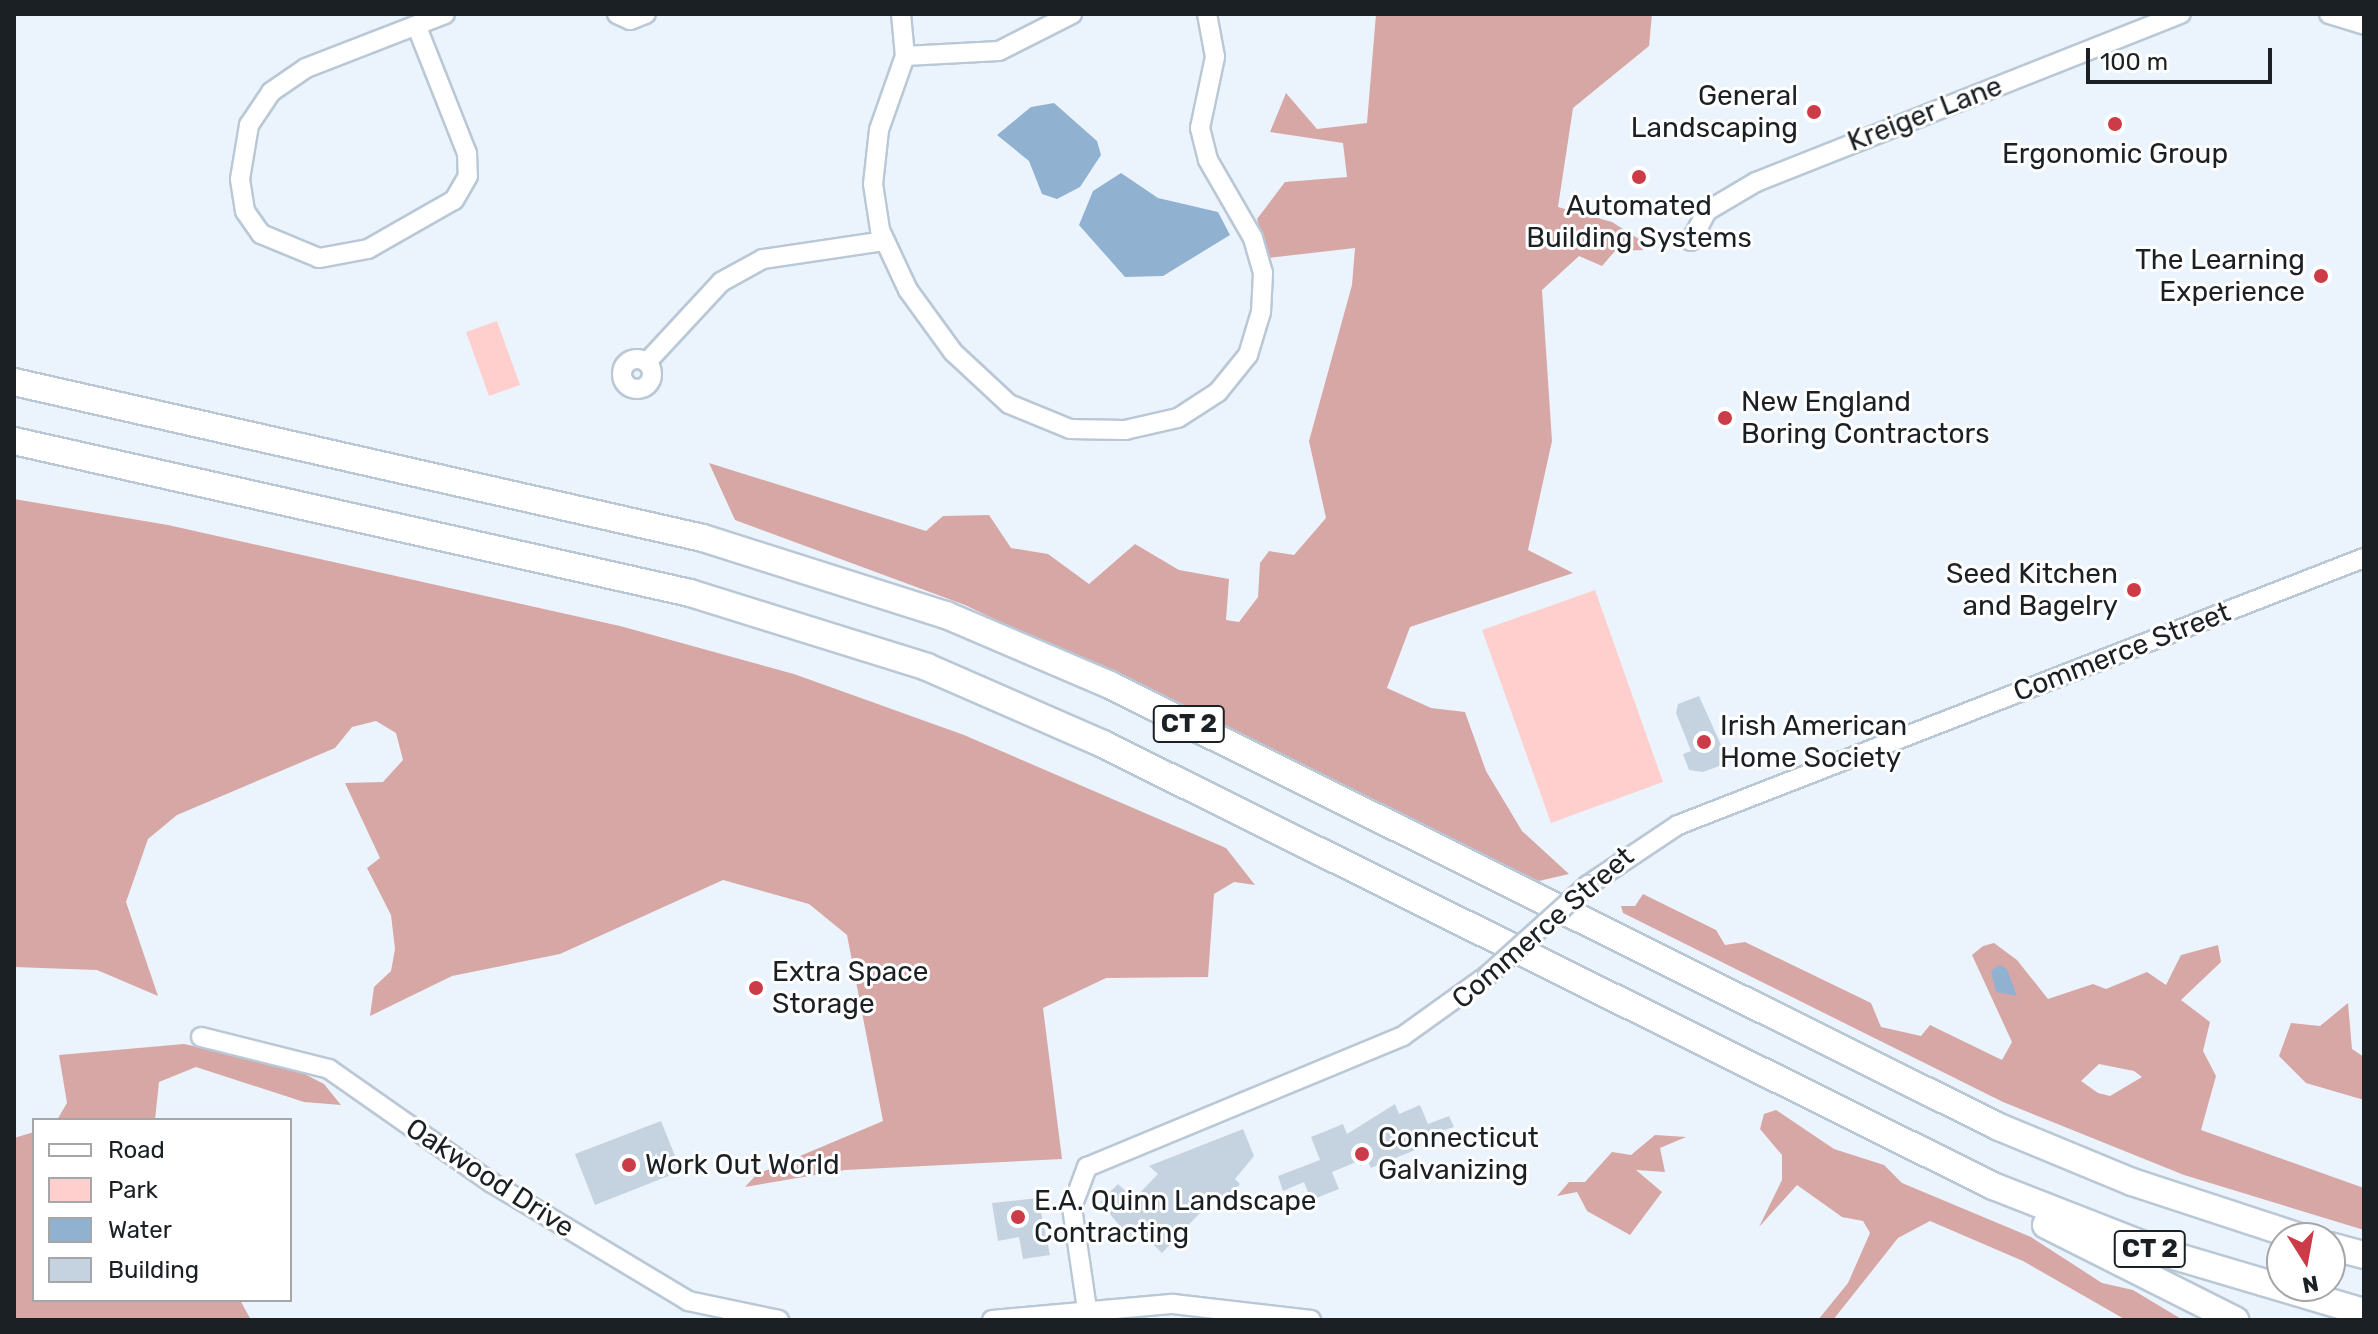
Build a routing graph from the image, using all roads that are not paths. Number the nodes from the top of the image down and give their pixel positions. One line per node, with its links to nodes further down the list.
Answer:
1 (445, 14): 10 (street)
2 (617, 14): 3 (street)
3 (646, 14)
4 (901, 14): 11 (street)
5 (1072, 14): 11 (street)
6 (1207, 14): 12 (street)
7 (2181, 14): 13 (street, Kreiger Lane)
8 (2329, 14): 9 (street)
9 (2364, 25)
10 (417, 27): 10 (street)
11 (905, 56): 12 (street)
12 (885, 241): 14 (street)
13 (1691, 241)
14 (647, 362)
15 (14, 382): 20 (highway, CT 2)
16 (14, 441): 19 (highway, CT 2)
17 (2364, 558): 21 (street, Commerce Street, bridge)
18 (201, 1037): 23 (street, Oakwood Drive)
19 (1944, 1163): 22 (highway, CT 2); 26 (highway)
20 (2266, 1226)
21 (1087, 1309): 24 (street); 25 (street)
22 (2364, 1312)
23 (779, 1320)
24 (992, 1320)
25 (1311, 1320)
26 (2235, 1320)

